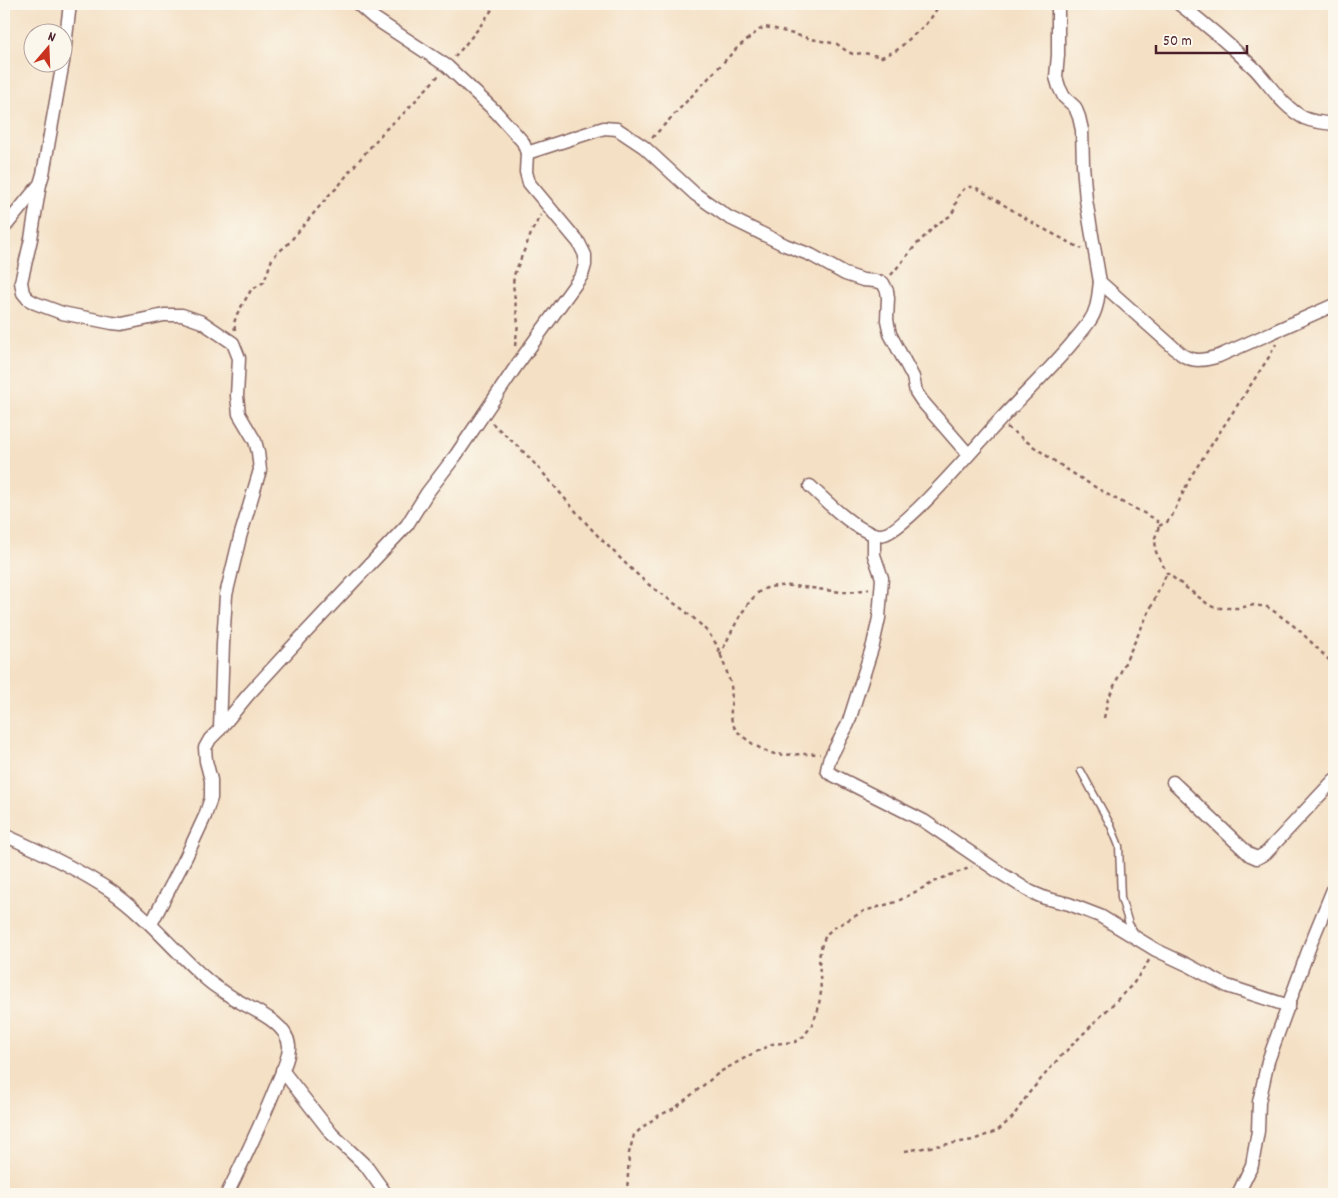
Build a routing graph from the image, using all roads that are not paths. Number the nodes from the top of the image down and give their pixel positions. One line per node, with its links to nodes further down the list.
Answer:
1 (70, 4): 7 (street)
2 (358, 4): 6 (street)
3 (1058, 4): 9 (street)
4 (1179, 4): 5 (street)
5 (1334, 124)
6 (527, 153): 11 (street); 14 (street)
7 (40, 184): 8 (street); 14 (street)
8 (4, 228)
9 (1100, 282): 10 (street); 11 (street)
10 (1334, 305)
11 (968, 454): 13 (street)
12 (810, 486): 13 (street)
13 (874, 534): 21 (street)
14 (220, 729): 20 (street)
15 (1081, 771): 21 (lane)
16 (1334, 780): 17 (street)
17 (1173, 782)
18 (4, 835): 20 (street)
19 (1334, 887): 22 (street)
20 (151, 924): 23 (street)
21 (1138, 939): 22 (street)
22 (1289, 1006): 26 (street)
23 (282, 1070): 24 (street); 25 (street)
24 (227, 1194)
25 (386, 1194)
26 (1238, 1194)

